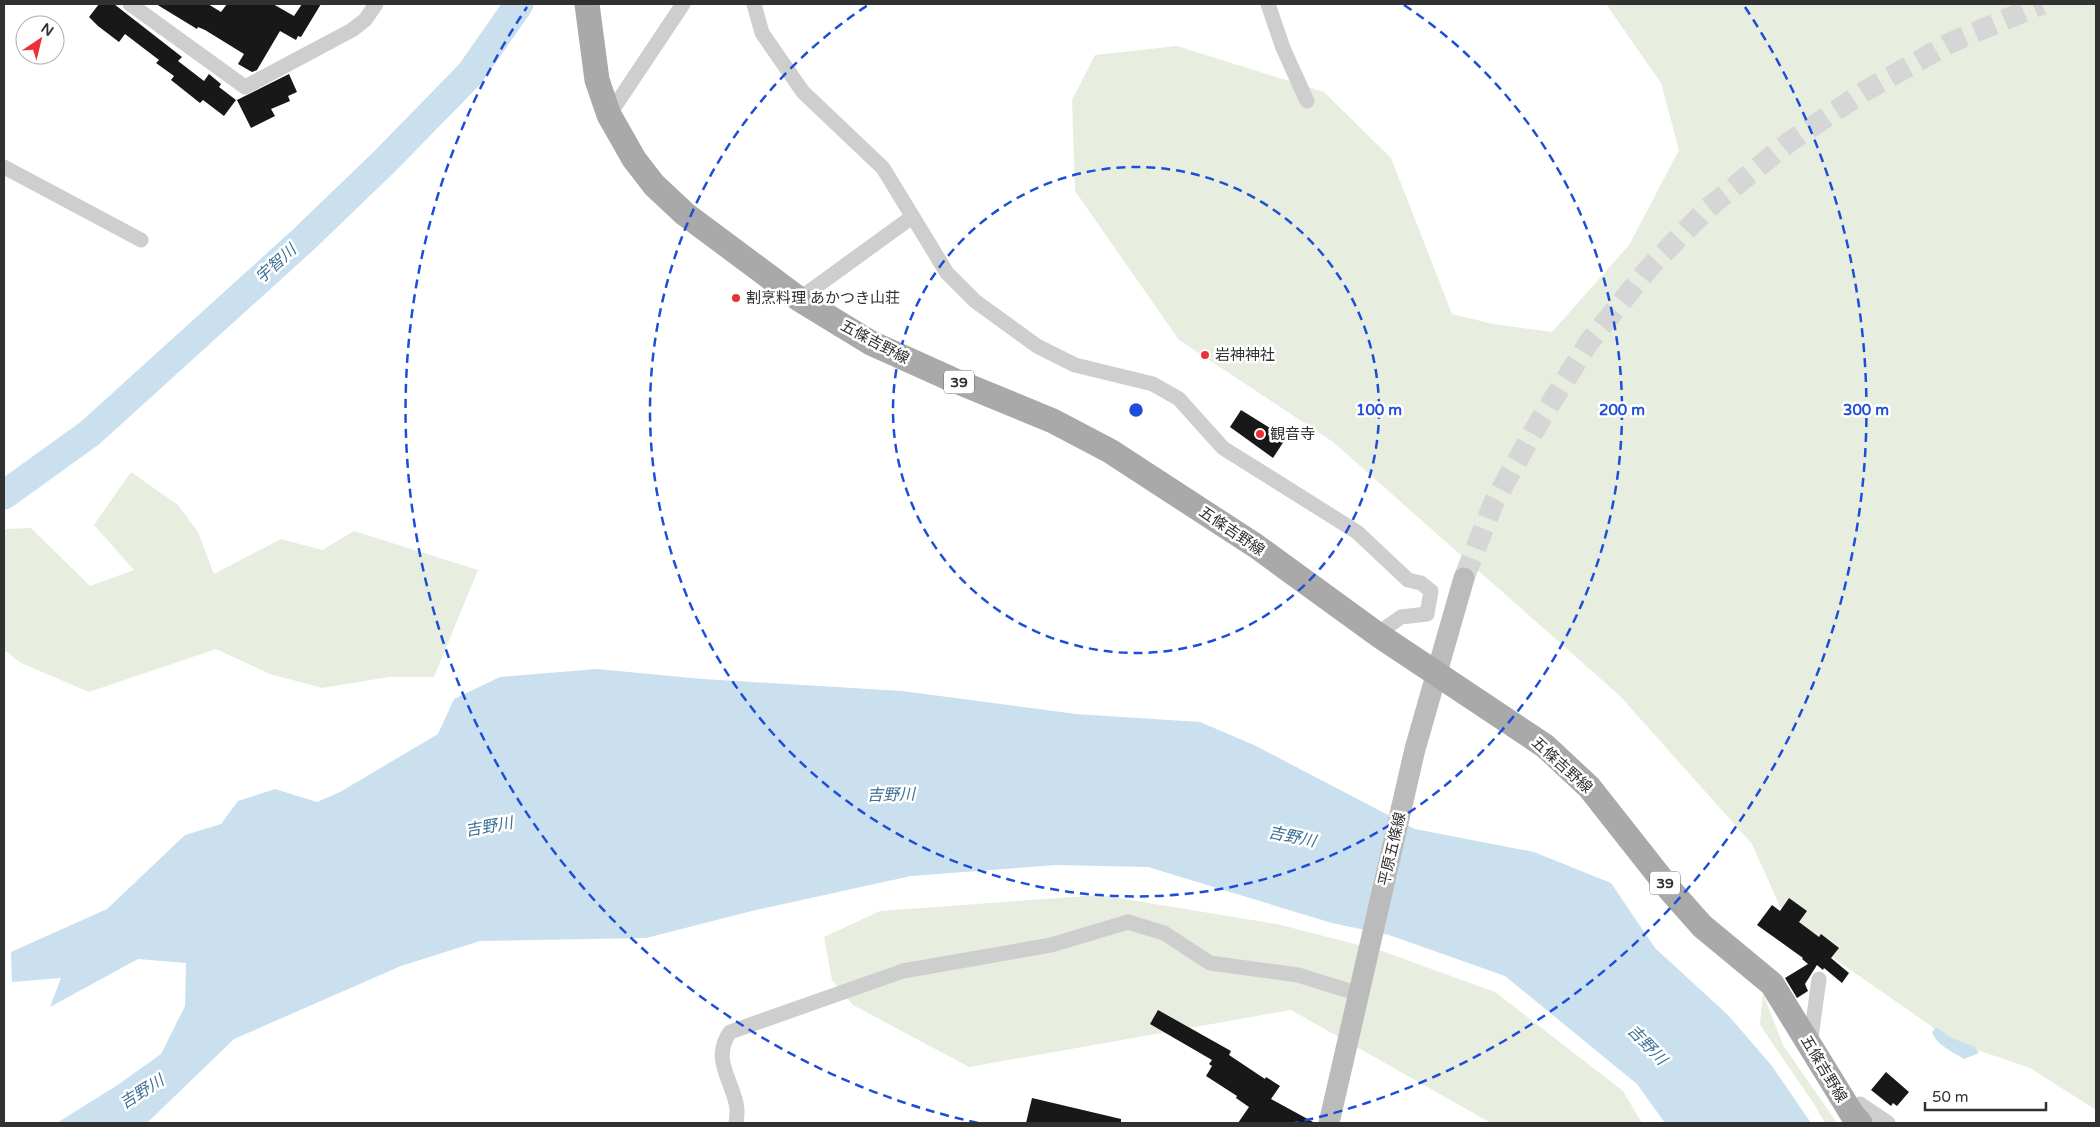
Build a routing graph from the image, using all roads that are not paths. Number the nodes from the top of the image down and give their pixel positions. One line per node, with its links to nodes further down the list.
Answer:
1 (130, 4): 2 (street)
2 (376, 4)
3 (587, 4): 8 (main road, 五條吉野線 / 39)
4 (683, 4): 8 (street)
5 (754, 4): 10 (street)
6 (1268, 4): 7 (street)
7 (1306, 101)
8 (609, 115): 12 (main road, 五條吉野線 / 39)
9 (4, 167): 11 (street)
10 (912, 217): 12 (street); 14 (street)
11 (141, 240)
12 (799, 299): 14 (main road, 五條吉野線 / 39)
13 (1464, 578): 15 (main road, 平原五條線)
14 (1377, 634): 15 (main road, 五條吉野線 / 39)
15 (1437, 674): 17 (main road, 平原五條線); 18 (main road, 五條吉野線 / 39)
16 (1819, 979): 18 (street)
17 (1359, 994): 20 (street); 21 (main road, 平原五條線)
18 (1810, 1045): 19 (main road, 五條吉野線 / 39)
19 (1856, 1119): 22 (street)
20 (736, 1123)
21 (1329, 1123)
22 (1888, 1123)

